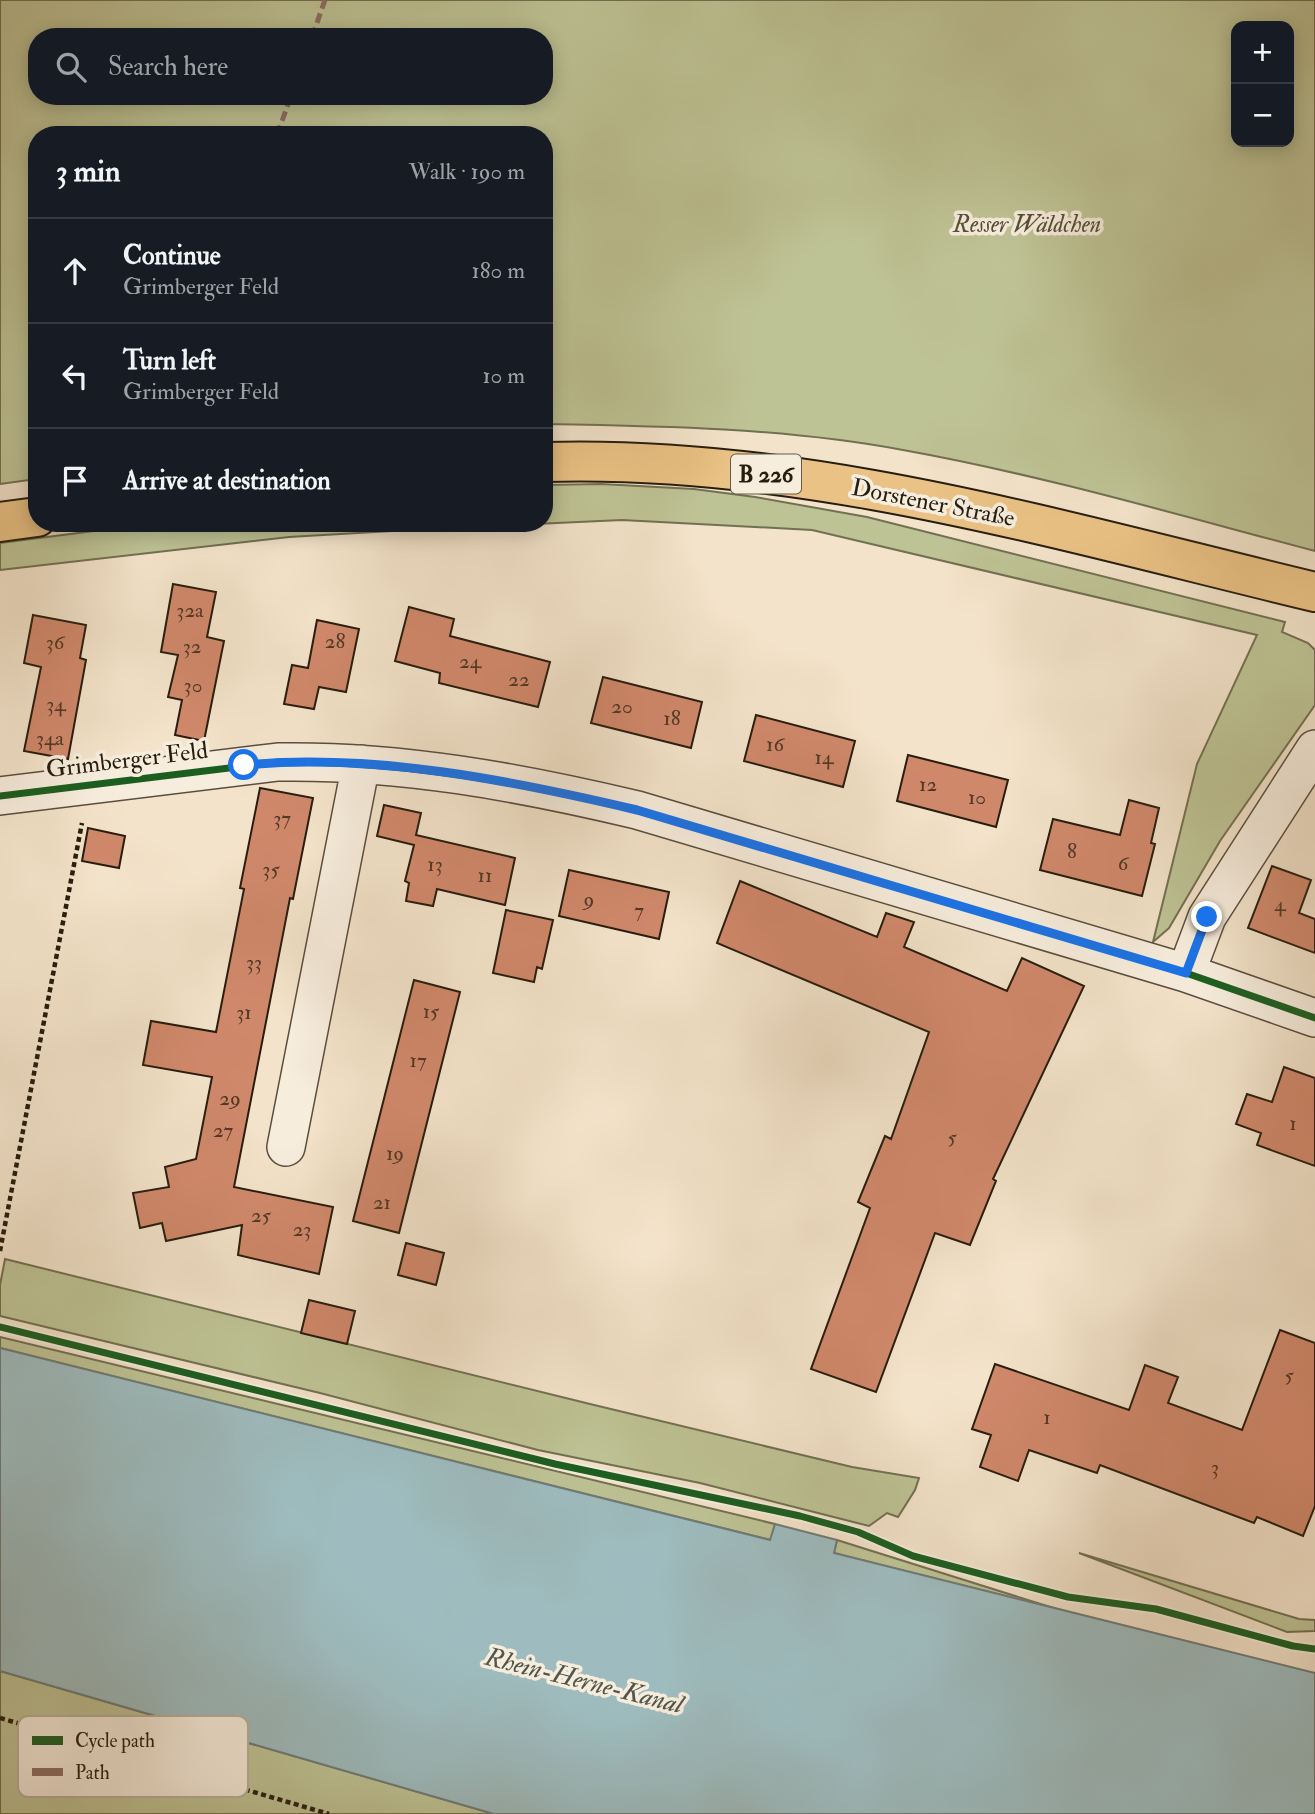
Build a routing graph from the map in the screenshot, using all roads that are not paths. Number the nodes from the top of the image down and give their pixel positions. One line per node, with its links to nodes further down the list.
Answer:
1 (553, 462): 4 (main road, Dorstener Straße / B 226)
2 (28, 518): 3 (main road)
3 (0, 522)
4 (1315, 593)
5 (1315, 749): 8 (street)
6 (361, 764): 7 (street, Grimberger Feld); 8 (street, Grimberger Feld); 10 (street)
7 (0, 796)
8 (1186, 973): 9 (street, Grimberger Feld)
9 (1315, 1018)
10 (286, 1147)

